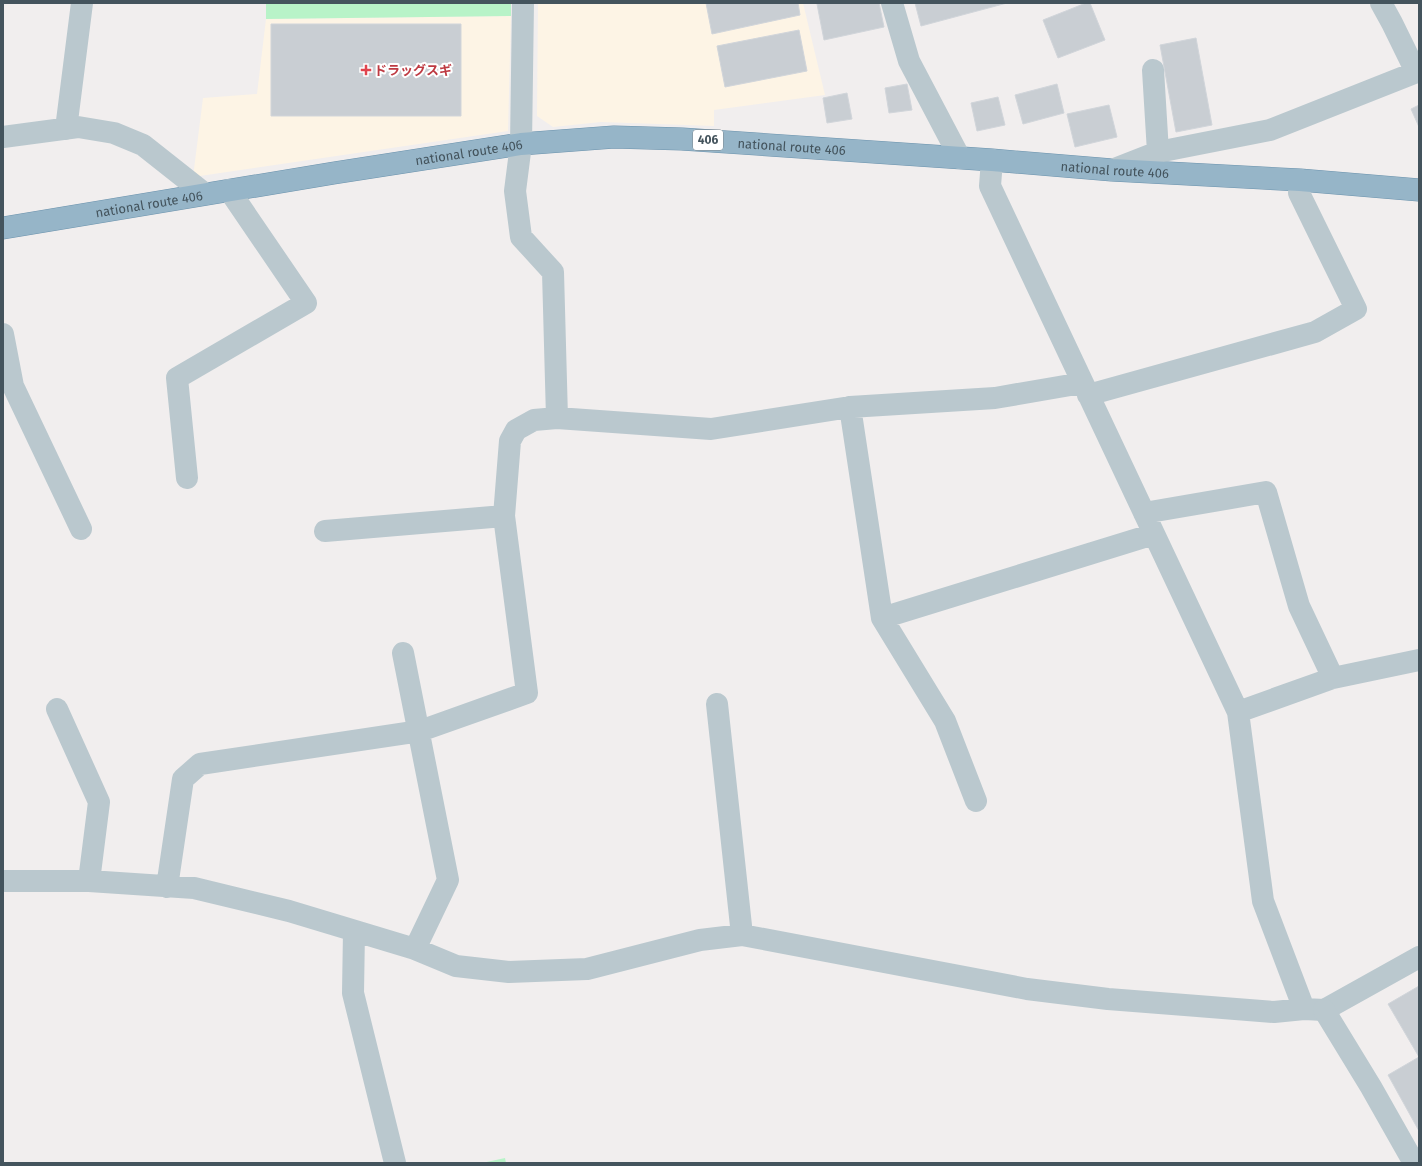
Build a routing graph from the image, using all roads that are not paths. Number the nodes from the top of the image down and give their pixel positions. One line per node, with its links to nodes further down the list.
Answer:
1 (82, 3): 7 (street)
2 (523, 3): 9 (street)
3 (892, 3): 11 (street)
4 (1380, 3): 6 (street)
5 (1153, 70): 10 (street)
6 (1418, 71): 10 (street)
7 (66, 129): 8 (street); 17 (street)
8 (3, 138)
9 (521, 144): 11 (highway, national route 406 / 406); 15 (highway, national route 406 / 406); 22 (street)
10 (1158, 152): 13 (street)
11 (960, 158): 12 (highway, national route 406 / 406)
12 (992, 160): 13 (highway, national route 406 / 406); 20 (street)
13 (1112, 170): 14 (highway, national route 406 / 406)
14 (1300, 180): 16 (highway, national route 406 / 406); 20 (street)
15 (229, 190): 17 (highway, national route 406 / 406); 23 (street)
16 (1419, 190)
17 (205, 194): 18 (highway, national route 406 / 406)
18 (3, 228)
19 (3, 334): 26 (street)
20 (1085, 389): 21 (street); 24 (street)
21 (850, 407): 22 (street); 29 (street)
22 (557, 418): 25 (street)
23 (187, 478)
24 (1144, 513): 28 (street); 32 (street)
25 (504, 516): 27 (street); 36 (street)
26 (81, 528)
27 (325, 530)
28 (1154, 534): 29 (street); 35 (street)
29 (882, 618): 37 (street)
30 (403, 653): 36 (street)
31 (1419, 660): 32 (street)
32 (1333, 678): 35 (street)
33 (717, 704): 42 (street)
34 (57, 709): 39 (street)
35 (1238, 712): 45 (street)
36 (420, 731): 40 (street); 43 (street)
37 (976, 801)
38 (3, 881): 39 (street)
39 (89, 881): 40 (street)
40 (167, 887): 41 (street)
41 (354, 931): 43 (street); 46 (street)
42 (742, 935): 43 (street); 45 (street)
43 (415, 950)
44 (1419, 957): 45 (street)
45 (1314, 1010): 47 (street)
46 (395, 1163)
47 (1414, 1163)

